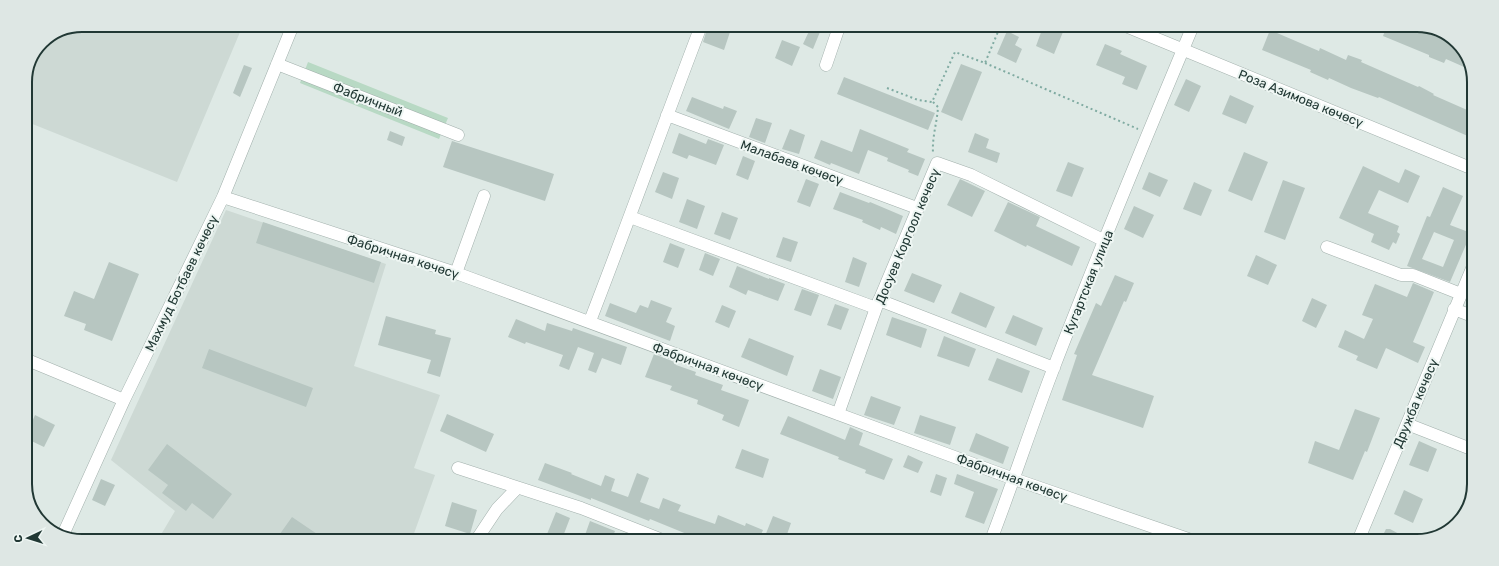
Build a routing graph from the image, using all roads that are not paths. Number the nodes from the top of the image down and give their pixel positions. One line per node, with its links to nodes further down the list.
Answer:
1 (290, 32): 7 (street, Махмуд Ботбаев көчөсү)
2 (699, 32): 9 (street)
3 (837, 32): 8 (street)
4 (1140, 32): 6 (street, Роза Азимова көчөсү)
5 (1190, 32): 6 (street, Кугартская улица)
6 (1182, 50): 11 (street, Роза Азимова көчөсү); 16 (street, Кугартская улица)
7 (277, 64): 10 (street, Фабричный); 13 (street, Махмуд Ботбаев көчөсү)
8 (826, 64)
9 (667, 115): 14 (street, Малабаев көчөсү); 15 (street)
10 (458, 135)
11 (1467, 167)
12 (484, 196): 18 (street)
13 (223, 197): 18 (street, Фабричная көчөсү); 27 (street, Махмуд Ботбаев көчөсү)
14 (917, 208): 16 (street, Досуев Коргоол көчөсү); 21 (street, Досуев Коргоол көчөсү)
15 (630, 217): 21 (street); 24 (street)
16 (1104, 241): 26 (street, Кугартская улица)
17 (1327, 247): 20 (street)
18 (456, 273): 24 (street, Фабричная көчөсү)
19 (1467, 279): 20 (street, Дружба көчөсү)
20 (1461, 294): 22 (street, Дружба көчөсү)
21 (878, 304): 26 (street); 28 (street, Досуев Коргоол көчөсү)
22 (1454, 309): 23 (street); 29 (street, Дружба көчөсү)
23 (1467, 314)
24 (590, 322): 28 (street, Фабричная көчөсү)
25 (32, 361): 27 (street)
26 (1054, 368): 32 (street, Кугартская улица)
27 (124, 400): 34 (street, Махмуд Ботбаев көчөсү)
28 (838, 414): 32 (street, Фабричная көчөсү)
29 (1407, 424): 30 (street); 39 (street, Дружба көчөсү)
30 (1467, 447)
31 (458, 468): 33 (street)
32 (1014, 479): 37 (street, Кугартская улица); 38 (street, Фабричная көчөсү)
33 (517, 488): 35 (street); 36 (street)
34 (65, 531)
35 (481, 534)
36 (647, 534)
37 (993, 534)
38 (1174, 534)
39 (1361, 534)

